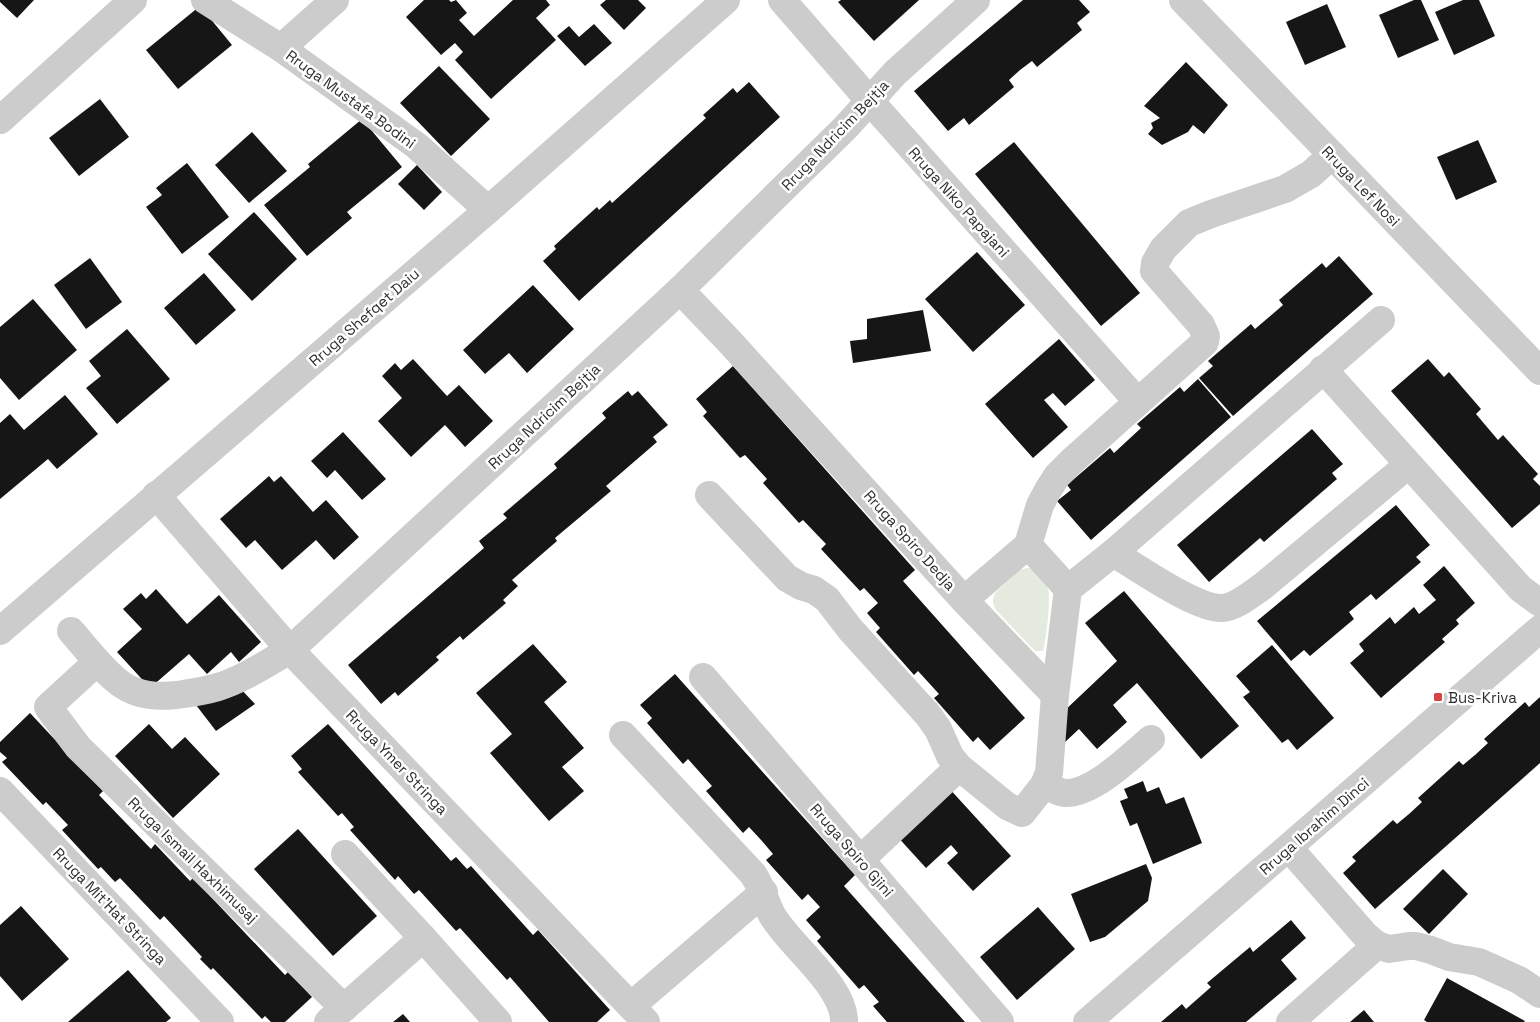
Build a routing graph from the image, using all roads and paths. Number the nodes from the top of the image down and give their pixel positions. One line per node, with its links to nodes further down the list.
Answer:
1 (133, 0): 10 (street)
2 (205, 0): 8 (street, Rruga Mustafa Bodini)
3 (335, 0): 8 (street)
4 (726, 0): 12 (street, Rruga Shefqet Daiu)
5 (782, 0): 9 (street, Rruga Niko Papajani)
6 (976, 0): 9 (street, Rruga Ndricim Bejtja)
7 (1183, 0): 11 (street, Rruga Lef Nosi)
8 (281, 48): 12 (street, Rruga Mustafa Bodini)
9 (869, 100): 13 (street, Rruga Ndricim Bejtja); 17 (street, Rruga Niko Papajani)
10 (0, 120)
11 (1332, 155): 16 (street, Rruga Lef Nosi); 17 (street)
12 (488, 210): 19 (street, Rruga Shefqet Daiu)
13 (680, 290): 24 (street, Rruga Spiro Dedja); 29 (street, Rruga Ndricim Bejtja)
14 (1380, 320): 15 (street)
15 (1323, 369): 18 (street); 22 (street)
16 (1540, 372)
17 (1138, 402): 21 (street)
18 (1408, 465): 22 (street); 25 (street)
19 (156, 495): 28 (street, Rruga Shefqet Daiu); 29 (street, Rruga Ymer Stringa)
20 (709, 495): 35 (street)
21 (1028, 545): 23 (street); 24 (street)
22 (1113, 552): 23 (street)
23 (1068, 589): 32 (street)
24 (964, 600): 32 (street, Rruga Spiro Dedja)
25 (1540, 604)
26 (1540, 629): 38 (street, Rruga Ibrahim Dinci)
27 (71, 631): 30 (street, Rruga Ndricim Bejtja)
28 (0, 632)
29 (290, 650): 30 (street, Rruga Ndricim Bejtja); 45 (street, Rruga Ymer Stringa)
30 (97, 662): 46 (street, Rruga Ismail Haxhimusaj)
31 (703, 677): 40 (street, Rruga Spiro Gjini)
32 (1055, 696): 36 (street)
33 (623, 735): 41 (street)
34 (1151, 739): 36 (street)
35 (958, 767): 36 (street); 40 (street)
36 (1044, 785)
37 (0, 791): 47 (street, Rruga Mit'Hat Stringa)
38 (1289, 848): 43 (street); 51 (street, Rruga Ibrahim Dinci)
39 (345, 854): 42 (street)
40 (860, 860): 50 (street, Rruga Spiro Gjini)
41 (764, 892): 45 (street); 49 (street)
42 (423, 938): 46 (street); 48 (street)
43 (1377, 945): 44 (street); 52 (street)
44 (1540, 994)
45 (639, 1014)
46 (336, 1015)
47 (220, 1022)
48 (498, 1022)
49 (844, 1022)
50 (1000, 1022)
51 (1087, 1022)
52 (1290, 1022)

